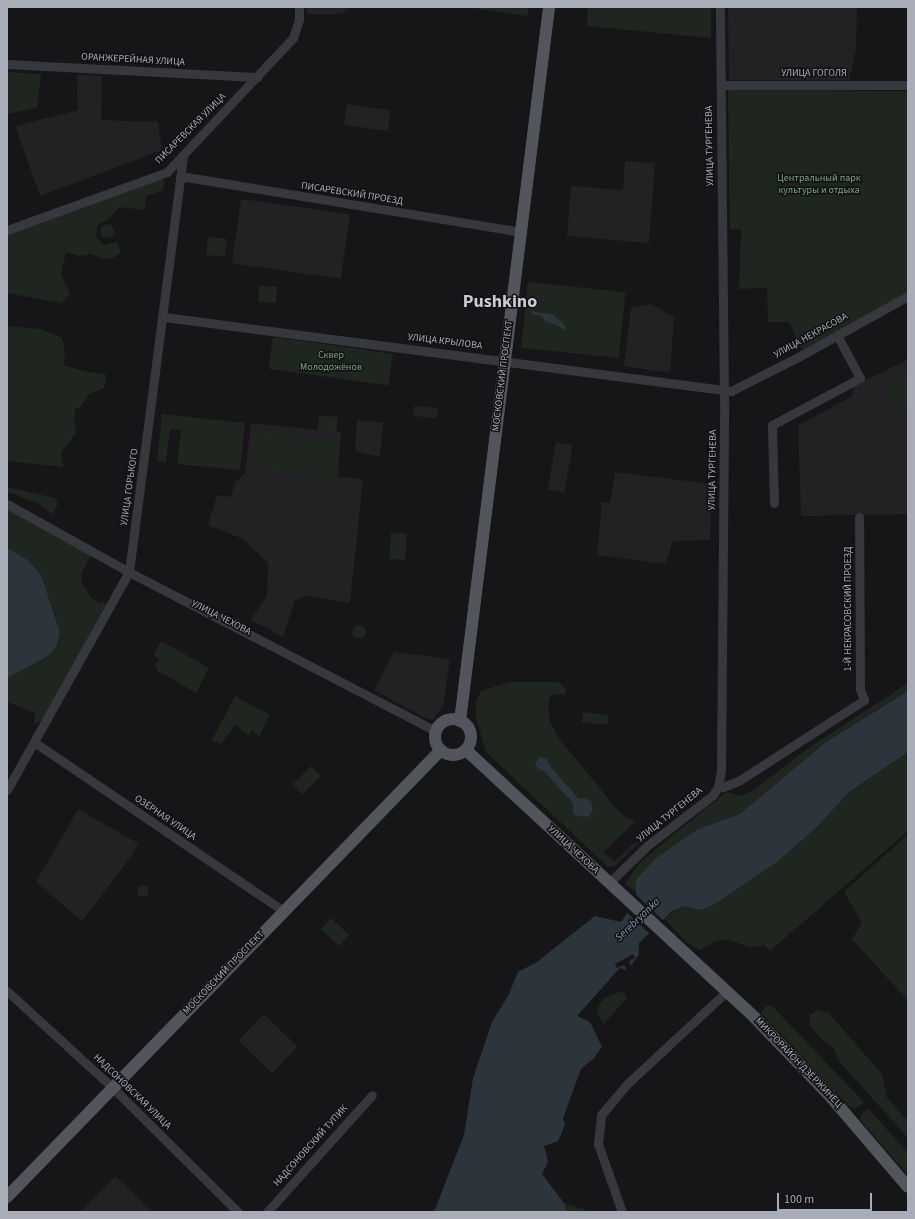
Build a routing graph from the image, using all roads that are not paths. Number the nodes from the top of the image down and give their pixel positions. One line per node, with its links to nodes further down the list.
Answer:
1 (299, 7): 5 (street, ПИСАРЕВСКАЯ УЛИЦА)
2 (549, 7): 11 (main road, МОСКОВСКИЙ ПРОСПЕКТ)
3 (720, 7): 6 (street, УЛИЦА ТУРГЕНЕВА)
4 (7, 64): 5 (street, ОРАНЖЕРЕЙНАЯ УЛИЦА)
5 (258, 77): 8 (street, ПИСАРЕВСКАЯ УЛИЦА)
6 (721, 85): 7 (street, УЛИЦА ГОГОЛЯ); 16 (street, УЛИЦА ТУРГЕНЕВА)
7 (908, 85)
8 (183, 156): 9 (street, УЛИЦА ГОРЬКОГО); 10 (street, ПИСАРЕВСКАЯ УЛИЦА)
9 (180, 176): 11 (street, ПИСАРЕВСКИЙ ПРОЕЗД); 13 (street, УЛИЦА ГОРЬКОГО)
10 (7, 230)
11 (521, 232): 15 (main road, МОСКОВСКИЙ ПРОСПЕКТ)
12 (908, 296): 14 (street, УЛИЦА НЕКРАСОВА)
13 (164, 317): 15 (street, УЛИЦА КРЫЛОВА); 20 (street, УЛИЦА ГОРЬКОГО)
14 (837, 334): 16 (street, УЛИЦА НЕКРАСОВА); 17 (street)
15 (505, 361): 16 (street, УЛИЦА КРЫЛОВА); 21 (main road, МОСКОВСКИЙ ПРОСПЕКТ)
16 (723, 389): 26 (street, УЛИЦА ТУРГЕНЕВА)
17 (774, 503)
18 (7, 504): 20 (street, УЛИЦА ЧЕХОВА)
19 (859, 517): 26 (street, 1-Й НЕКРАСОВСКИЙ ПРОЕЗД)
20 (129, 572): 22 (street, УЛИЦА ЧЕХОВА); 23 (street, УЛИЦА ГОРЬКОГО)
21 (460, 721): 22 (main road); 25 (main road)
22 (436, 731): 24 (main road)
23 (34, 742): 27 (street, УЛИЦА ГОРЬКОГО); 29 (street, ОЗЁРНАЯ УЛИЦА)
24 (441, 750): 25 (main road); 29 (main road, МОСКОВСКИЙ ПРОСПЕКТ)
25 (466, 750): 28 (main road, УЛИЦА ЧЕХОВА)
26 (718, 787): 28 (street, УЛИЦА ТУРГЕНЕВА)
27 (7, 790)
28 (613, 887): 30 (main road, УЛИЦА ЧЕХОВА)
29 (284, 911): 33 (main road, МОСКОВСКИЙ ПРОСПЕКТ)
30 (680, 949): 32 (main road, МИКРОРАЙОН ДЗЕРЖИНЕЦ)
31 (7, 991): 33 (street, НАДСОНОВСКАЯ УЛИЦА)
32 (727, 991): 35 (main road, МИКРОРАЙОН ДЗЕРЖИНЕЦ); 39 (street)
33 (113, 1088): 36 (main road, МОСКОВСКИЙ ПРОСПЕКТ); 37 (street, НАДСОНОВСКАЯ УЛИЦА)
34 (372, 1095): 38 (street, НАДСОНОВСКИЙ ТУПИК)
35 (908, 1187)
36 (7, 1197)
37 (238, 1212)
38 (267, 1212)
39 (622, 1212)

